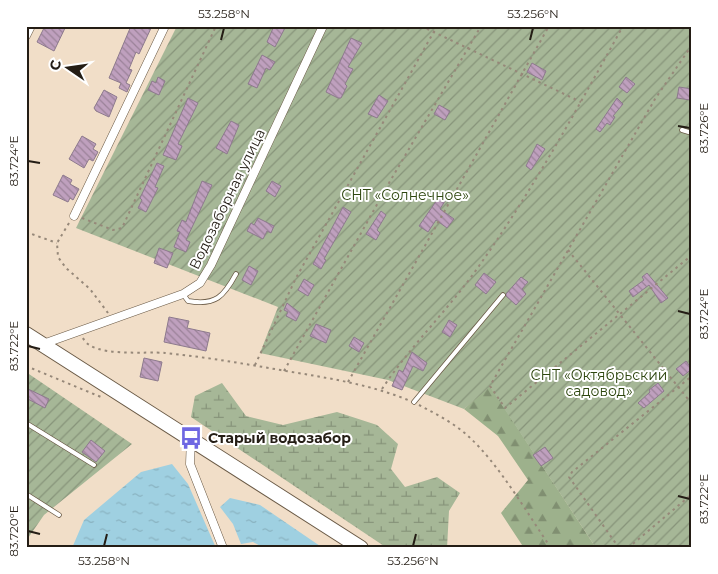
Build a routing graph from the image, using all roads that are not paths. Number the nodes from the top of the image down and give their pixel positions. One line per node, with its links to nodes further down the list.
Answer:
1 (31, 26): 4 (street)
2 (165, 26): 7 (street)
3 (323, 26): 9 (street, Водозаборная улица)
4 (26, 36)
5 (682, 130): 6 (lane)
6 (692, 133)
7 (74, 216)
8 (236, 274): 9 (lane)
9 (183, 294): 12 (street, Водозаборная улица)
10 (503, 295): 13 (lane)
11 (26, 334): 12 (highway)
12 (43, 344): 15 (highway)
13 (414, 402)
14 (26, 423): 16 (lane)
15 (191, 438): 19 (street); 20 (highway)
16 (94, 465)
17 (26, 494): 18 (lane)
18 (59, 515)
19 (223, 548)
20 (361, 548)

